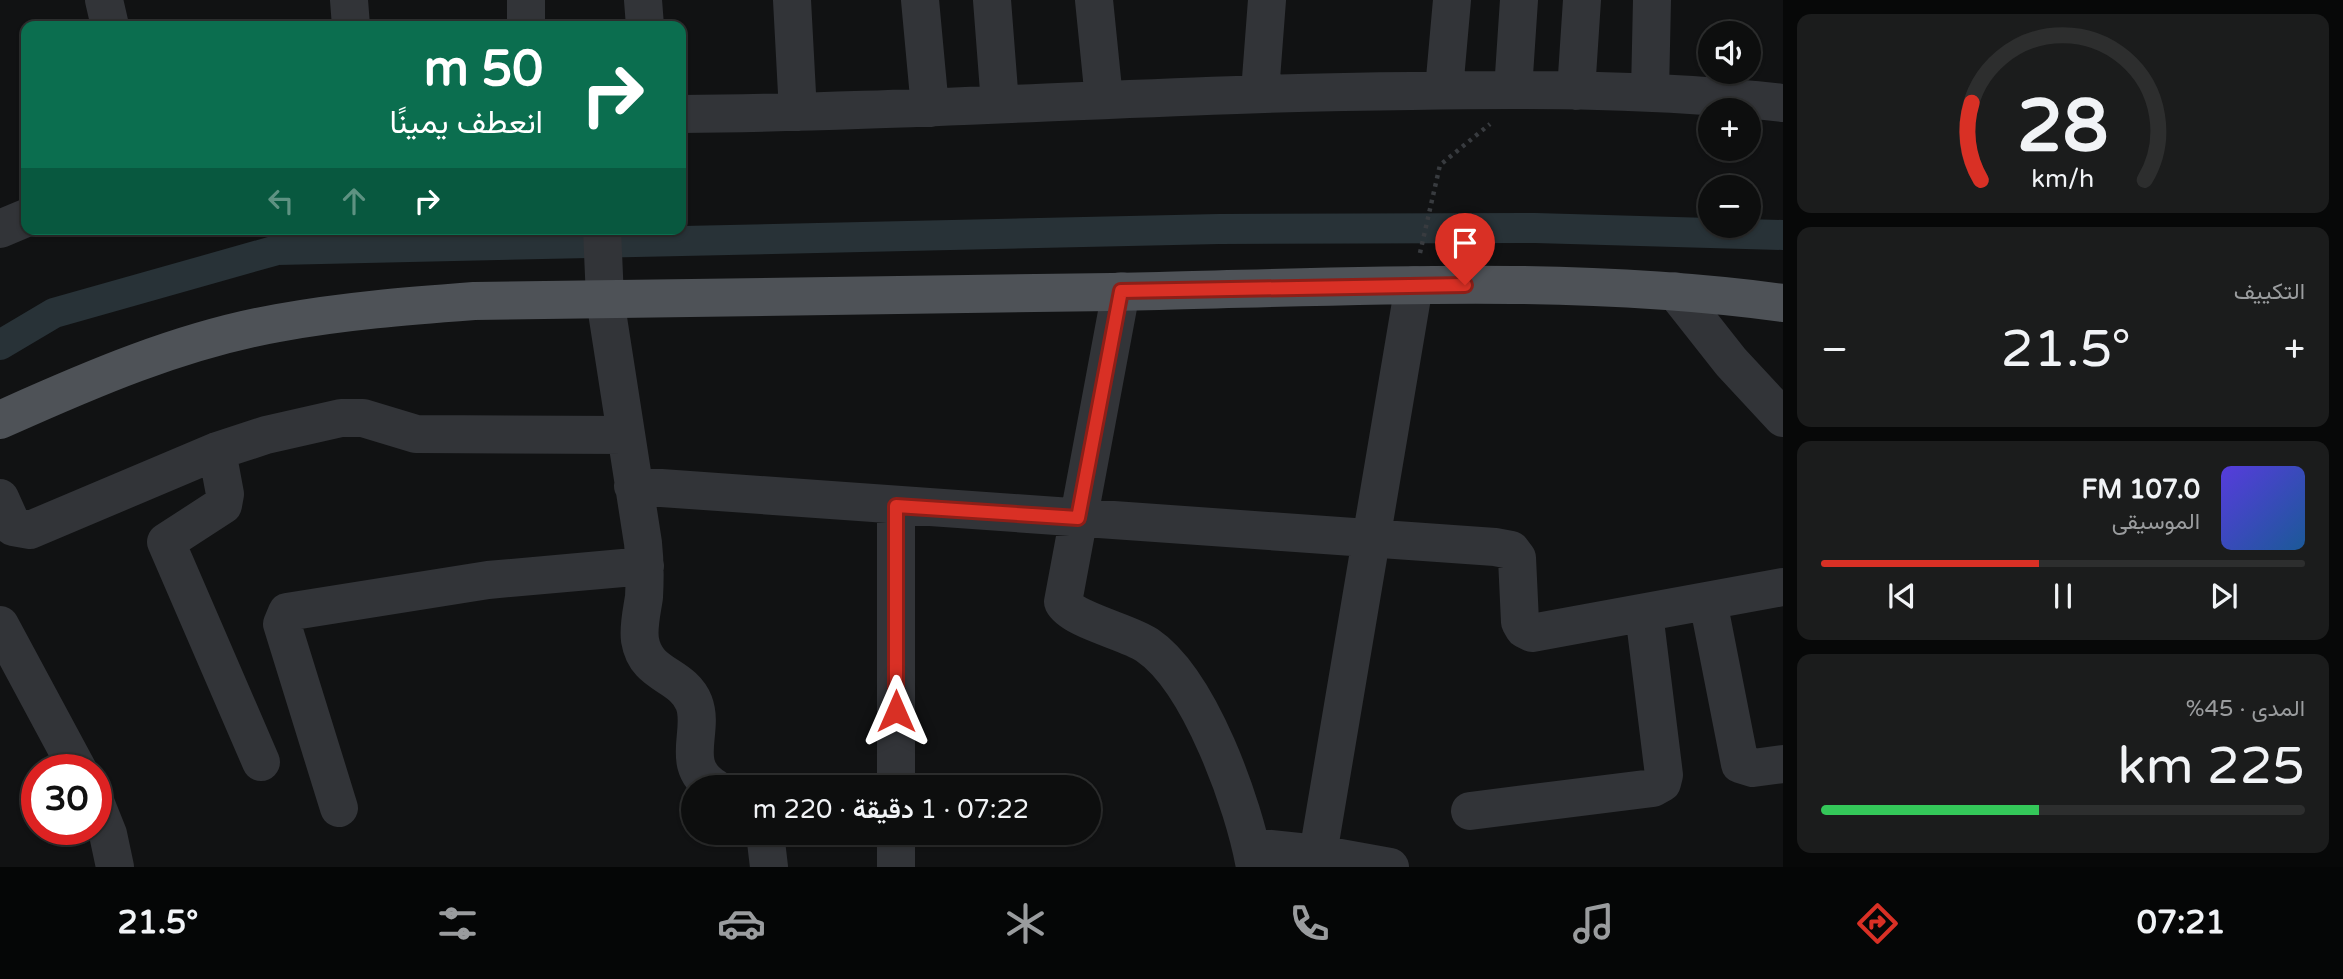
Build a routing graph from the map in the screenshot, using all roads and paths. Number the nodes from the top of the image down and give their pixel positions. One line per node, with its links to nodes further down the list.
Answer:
1 (104, 0): 14 (street)
2 (349, 0): 15 (street)
3 (526, 0): 16 (street)
4 (643, 0): 17 (street)
5 (792, 0): 27 (street)
6 (920, 0): 26 (street)
7 (992, 0): 25 (street)
8 (1094, 0): 23 (street)
9 (1267, 0): 21 (street)
10 (1452, 0): 18 (street)
11 (1519, 0): 19 (street)
12 (1582, 0): 20 (street)
13 (1652, 0): 22 (street)
14 (109, 21)
15 (351, 21)
16 (526, 21)
17 (645, 21)
18 (1444, 90): 19 (street); 21 (street)
19 (1513, 90): 20 (street); 32 (path)
20 (1576, 91): 22 (street)
21 (1260, 92): 23 (street)
22 (1650, 92): 24 (street)
23 (1104, 99): 25 (street)
24 (1783, 103)
25 (1000, 104): 26 (street)
26 (929, 108): 27 (street)
27 (798, 112): 28 (street)
28 (686, 114)
29 (21, 220): 30 (street)
30 (0, 229)
31 (603, 264): 33 (main road); 37 (main road); 38 (street)
32 (1414, 285): 33 (main road); 34 (main road); 44 (street)
33 (1121, 291): 43 (street)
34 (1675, 291): 35 (main road); 36 (street)
35 (1783, 303)
36 (1783, 418)
37 (0, 420)
38 (626, 435): 39 (street); 40 (street)
39 (217, 451): 41 (street); 51 (street)
40 (633, 486): 42 (street); 45 (street)
41 (0, 498)
42 (896, 506): 43 (street); 54 (street)
43 (1078, 518): 44 (street); 61 (street)
44 (1372, 539): 48 (street); 60 (street)
45 (645, 566): 53 (street); 55 (street)
46 (1783, 587): 47 (street)
47 (1708, 601): 48 (street); 52 (street)
48 (1644, 612): 56 (street)
49 (0, 625): 50 (street)
50 (69, 754)
51 (261, 762)
52 (1783, 764)
53 (702, 775)
54 (896, 775)
55 (339, 808)
56 (1470, 811)
57 (110, 845): 62 (street)
58 (766, 845): 63 (street)
59 (896, 845): 64 (street)
60 (1318, 854): 61 (street); 65 (street)
61 (1253, 857)
62 (115, 867)
63 (769, 867)
64 (896, 867)
65 (1390, 867)

